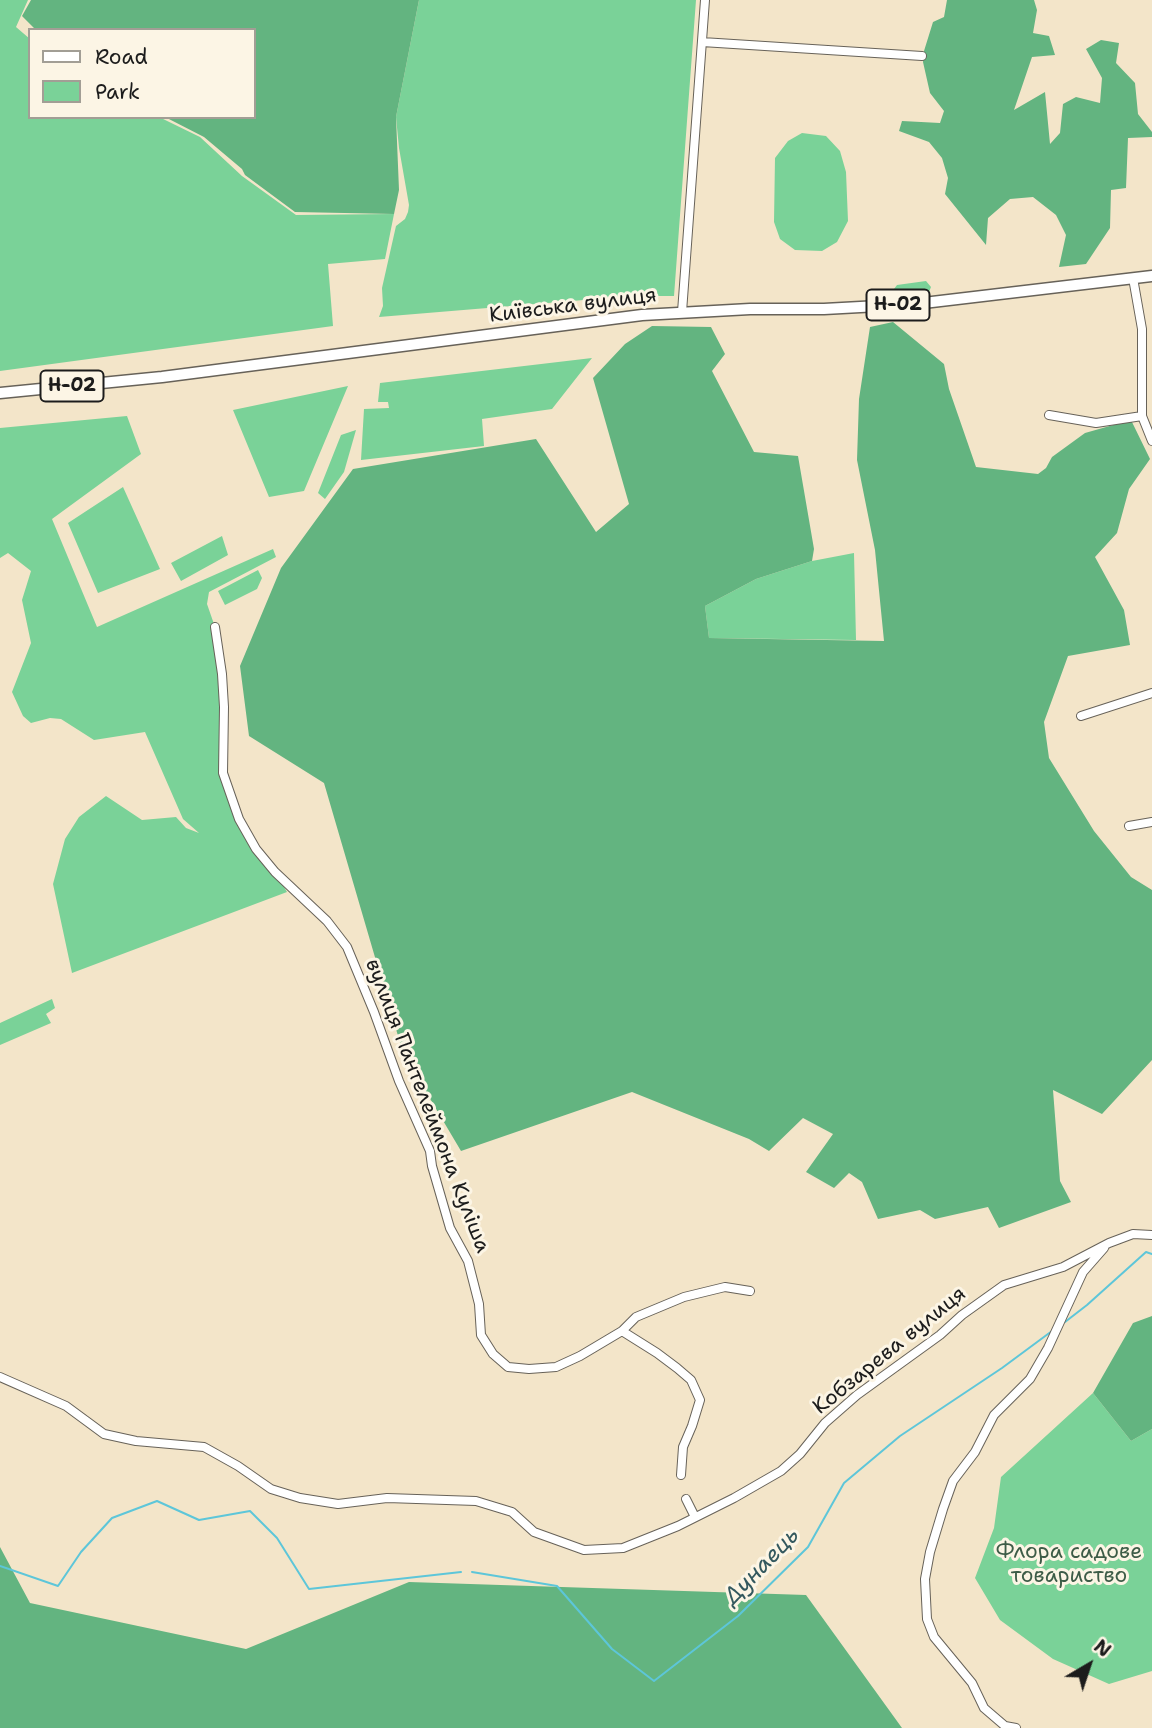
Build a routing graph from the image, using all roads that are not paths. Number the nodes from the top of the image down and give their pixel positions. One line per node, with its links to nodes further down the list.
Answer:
1 (705, 0): 2 (street)
2 (702, 42): 3 (street); 6 (street)
3 (922, 56)
4 (1152, 276): 5 (main road, Київська вулиця / Н-02)
5 (1133, 278): 6 (main road, Київська вулиця / Н-02); 9 (street)
6 (682, 312): 7 (main road, Київська вулиця / Н-02)
7 (0, 393)
8 (1049, 415): 9 (street)
9 (1142, 416): 10 (street)
10 (1152, 441)
11 (215, 627): 19 (street, вулиця Пантелеймона Куліша)
12 (1152, 693): 13 (street)
13 (1081, 716)
14 (1152, 822): 15 (street)
15 (1129, 826)
16 (1152, 1235): 17 (street, Кобзарева вулиця)
17 (1109, 1243): 23 (street, Кобзарева вулиця); 24 (street)
18 (750, 1291): 19 (street, вулиця Пантелеймона Куліша)
19 (622, 1331): 21 (street)
20 (0, 1377): 23 (street, Кобзарева вулиця)
21 (681, 1475)
22 (686, 1499): 23 (street)
23 (695, 1517)
24 (1016, 1728)

